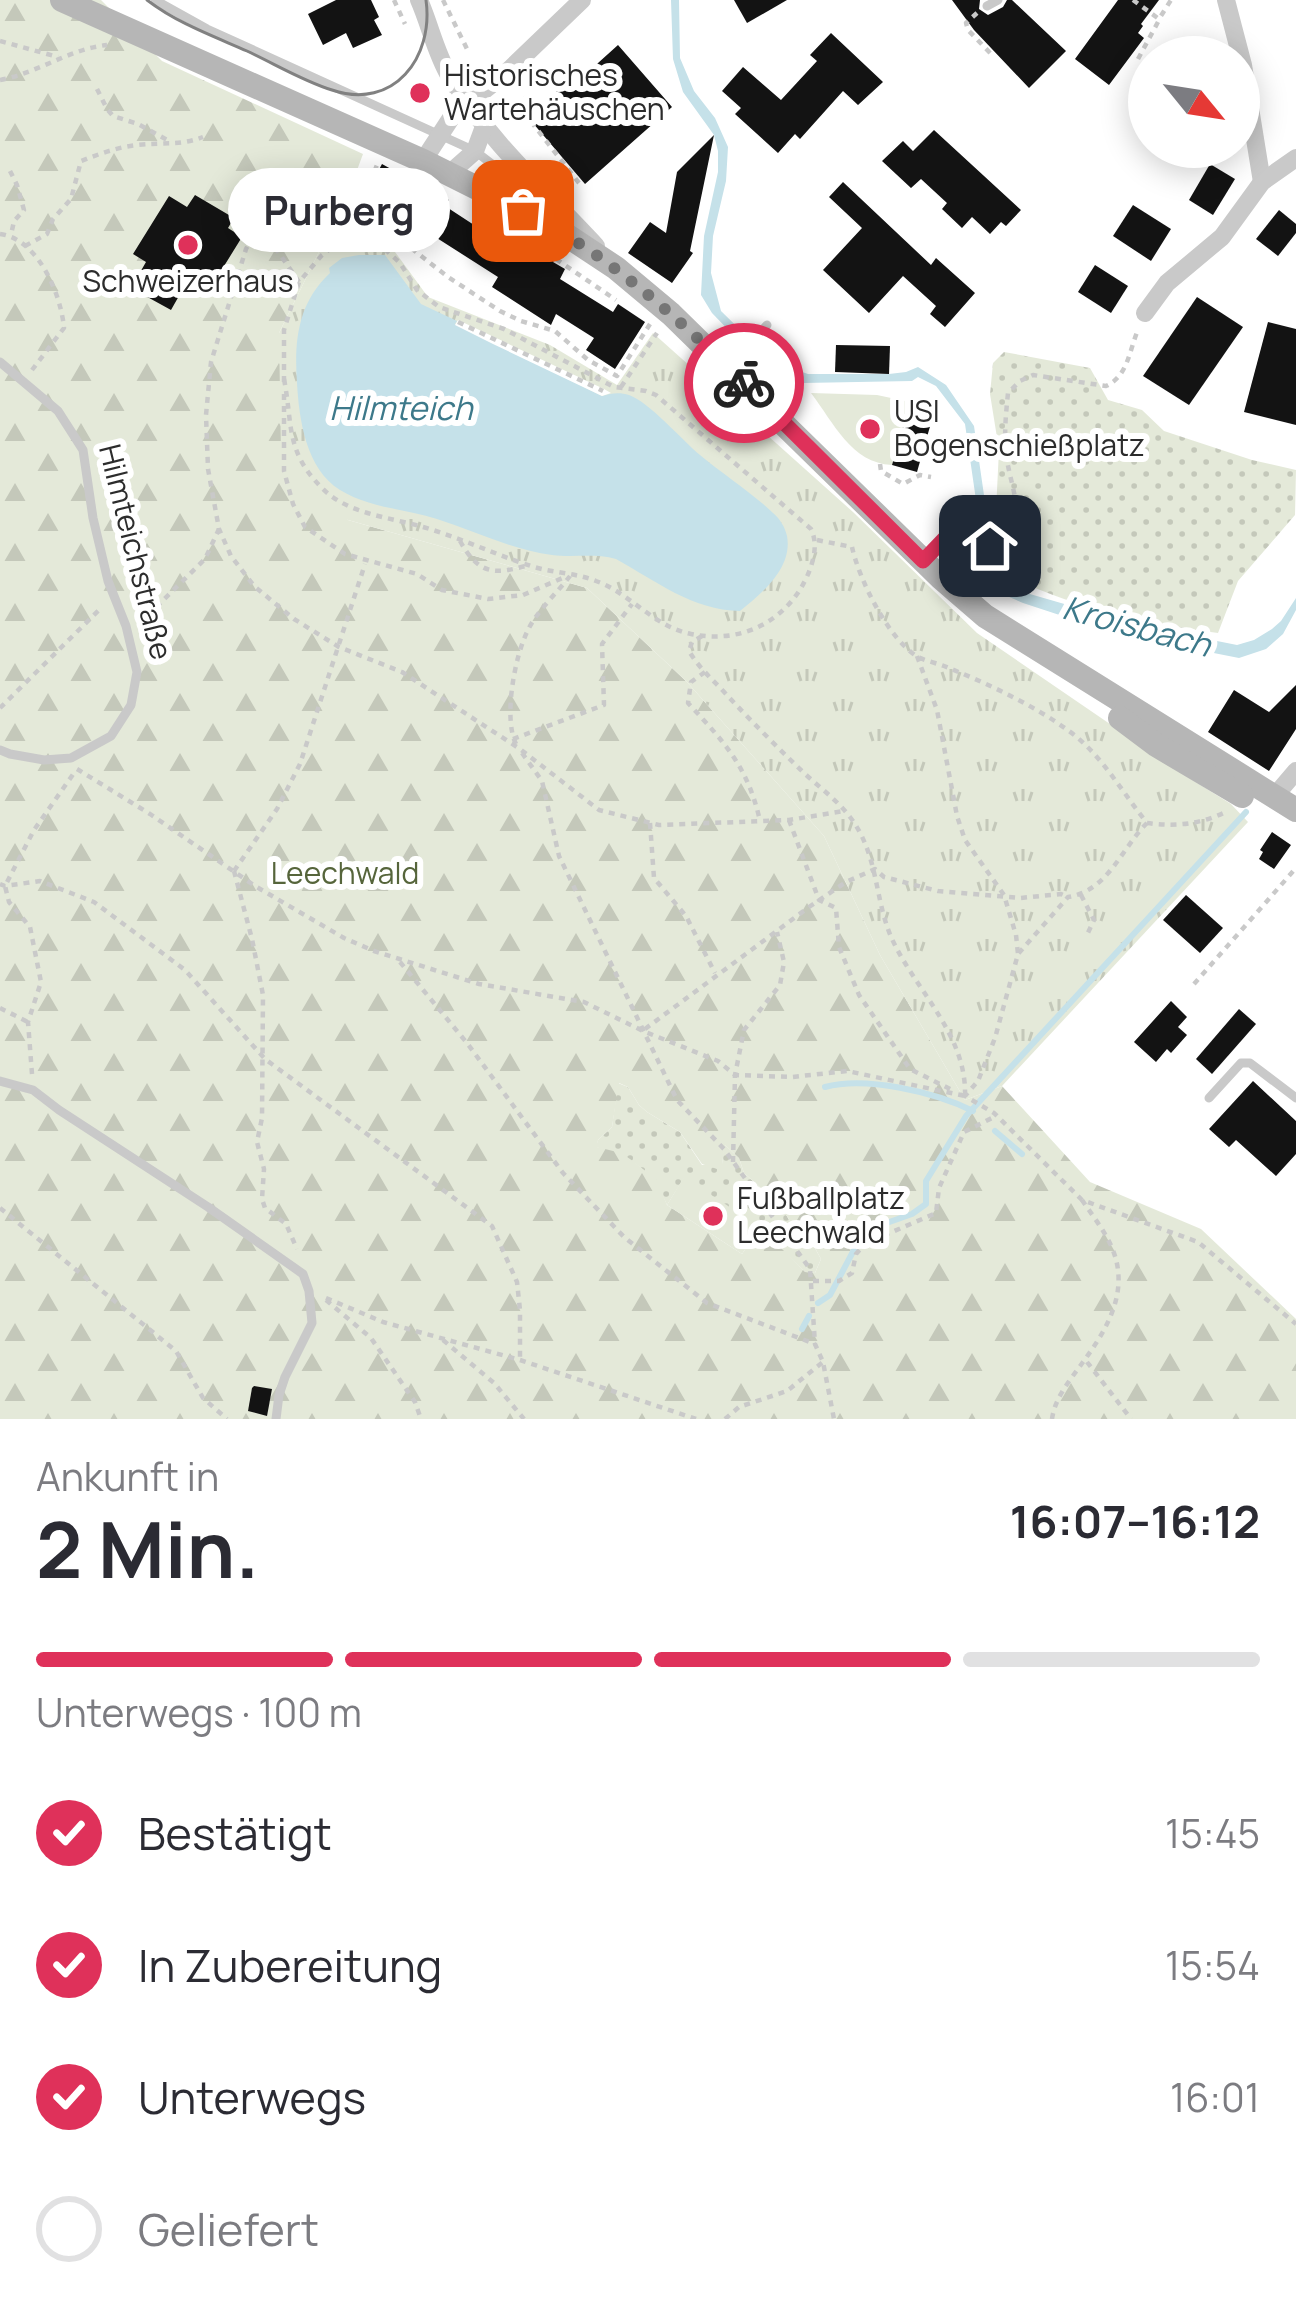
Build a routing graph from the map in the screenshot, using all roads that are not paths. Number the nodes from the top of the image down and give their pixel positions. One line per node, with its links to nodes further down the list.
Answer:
1 (62, 0): 6 (main road)
2 (155, 0): 9 (lane)
3 (582, 0): 7 (street)
4 (1226, 0): 14 (street)
5 (423, 9): 7 (street)
6 (110, 23): 12 (main road)
7 (469, 103): 8 (street); 9 (street)
8 (485, 124): 10 (street); 15 (street)
9 (439, 133): 10 (lane); 12 (street)
10 (475, 151): 13 (street); 15 (lane)
11 (1296, 158): 14 (street)
12 (421, 168): 13 (main road)
13 (449, 174): 15 (main road)
14 (1262, 182): 16 (street)
15 (616, 268): 18 (main road)
16 (1145, 314)
17 (766, 325): 18 (lane)
18 (735, 360): 21 (main road)
19 (0, 362): 22 (lane, Hilmteichstraße)
20 (990, 546): 21 (lane)
21 (923, 561): 24 (main road)
22 (0, 750)
23 (1296, 771): 24 (street)
24 (1285, 803)
25 (0, 1081): 28 (lane)
26 (1209, 1098): 27 (lane)
27 (1296, 1098)
28 (276, 1419)

